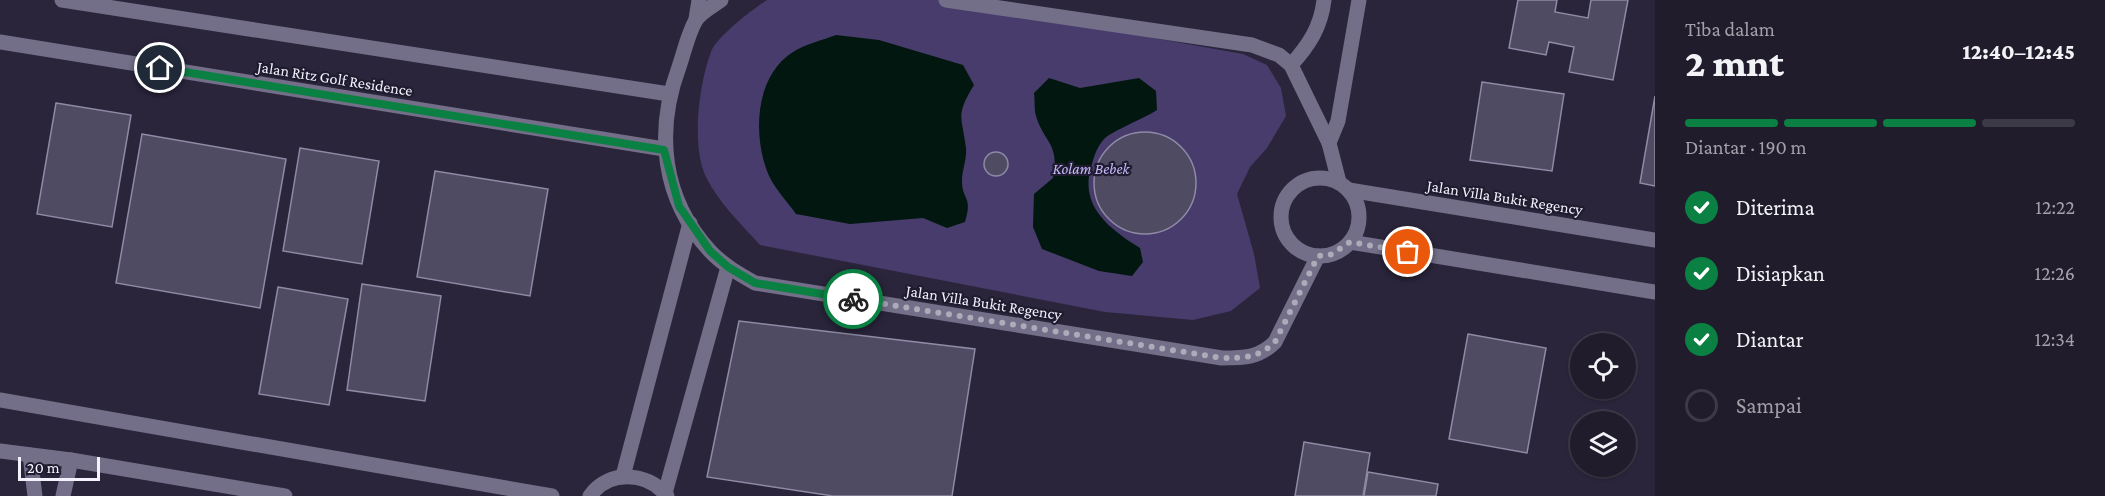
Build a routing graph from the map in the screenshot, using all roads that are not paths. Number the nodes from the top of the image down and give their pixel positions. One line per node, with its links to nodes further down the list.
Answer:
1 (62, 0): 10 (street)
2 (699, 0): 7 (street)
3 (721, 0): 7 (street)
4 (946, 0): 9 (street)
5 (1324, 0): 9 (street)
6 (1359, 0): 11 (street)
7 (696, 19): 10 (street)
8 (0, 42): 12 (street, Jalan Ritz Golf Residence)
9 (1291, 65): 11 (street)
10 (669, 94): 12 (street)
11 (1329, 143): 13 (street)
12 (664, 150): 14 (street, Jalan Villa Bukit Regency)
13 (1344, 186): 15 (street, Jalan Villa Bukit Regency); 16 (street); 17 (street)
14 (690, 223): 18 (street, Jalan Villa Bukit Regency); 24 (street)
15 (1655, 240)
16 (1350, 242): 17 (street); 19 (street)
17 (1318, 256): 18 (street, Jalan Villa Bukit Regency)
18 (728, 267): 25 (street)
19 (1655, 292)
20 (0, 400): 29 (street)
21 (0, 451): 22 (street)
22 (30, 455): 23 (street); 26 (street)
23 (71, 460): 27 (street); 28 (street)
24 (623, 476): 25 (street); 30 (street)
25 (666, 495)
26 (36, 496)
27 (63, 496)
28 (285, 496)
29 (552, 496)
30 (590, 496)

